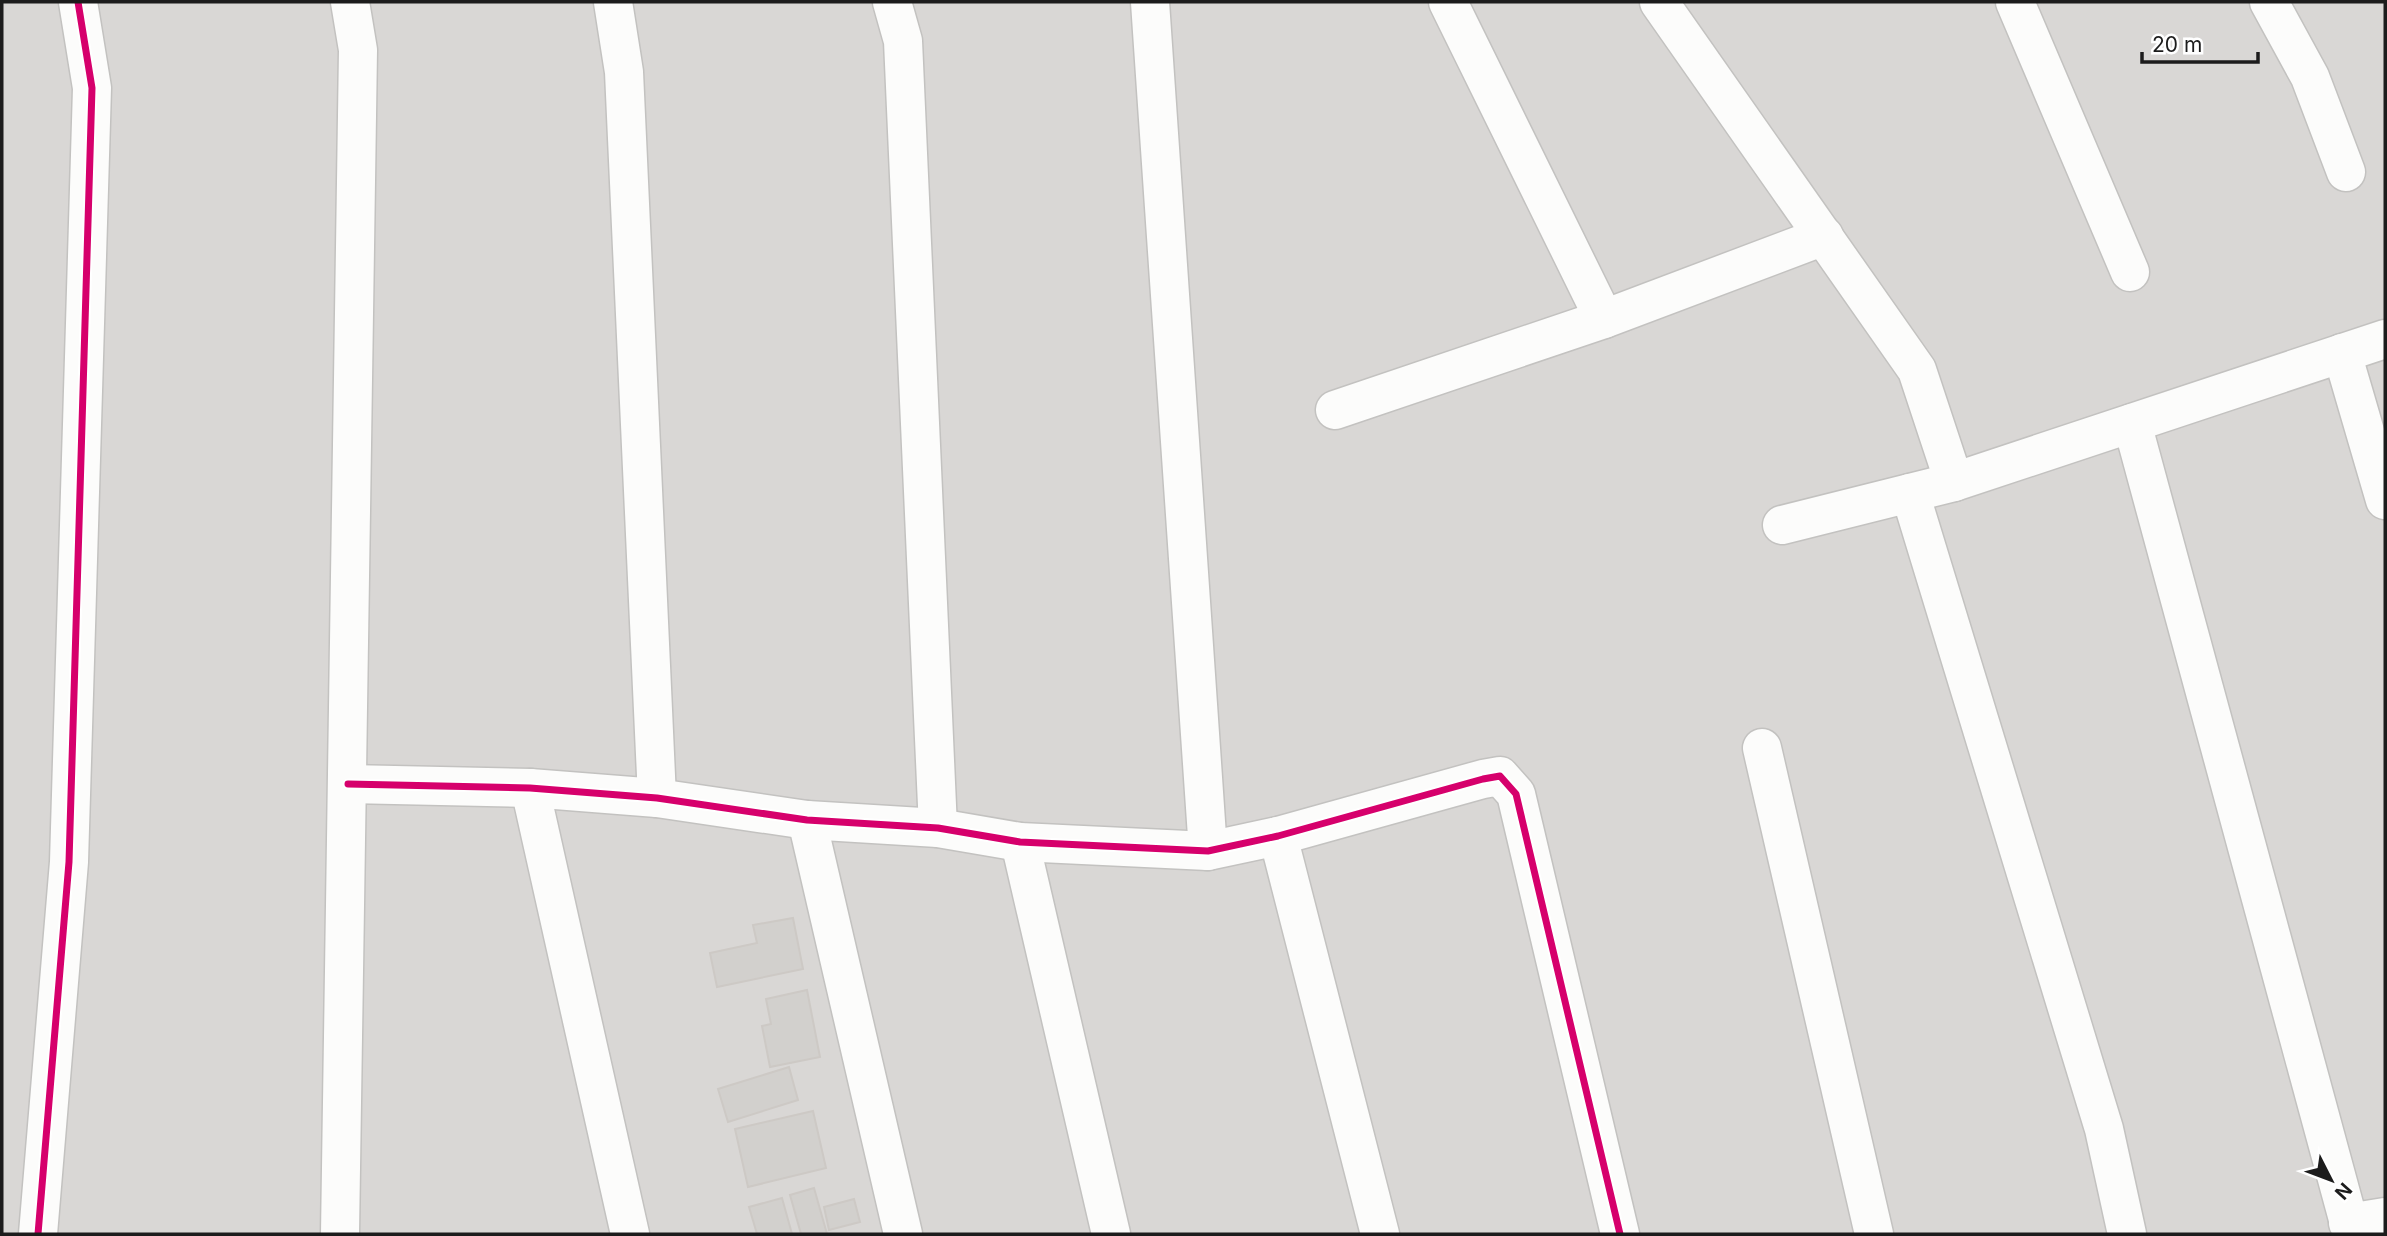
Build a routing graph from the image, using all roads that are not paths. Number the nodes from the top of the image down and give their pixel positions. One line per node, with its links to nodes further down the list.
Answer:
1 (78, 2): 32 (street)
2 (350, 2): 23 (street)
3 (613, 2): 25 (street)
4 (892, 2): 27 (street)
5 (1150, 2): 30 (street)
6 (1448, 2): 13 (street)
7 (1658, 2): 11 (street)
8 (2015, 2): 12 (street)
9 (2269, 2): 10 (street)
10 (2346, 173)
11 (1824, 236): 13 (street); 18 (street)
12 (2130, 272)
13 (1604, 319): 16 (street)
14 (2385, 339): 15 (street)
15 (2342, 353): 17 (street); 20 (street)
16 (1335, 410)
17 (2132, 423): 18 (street); 31 (street)
18 (1954, 482): 19 (street)
19 (1910, 493): 21 (street); 40 (street)
20 (2385, 500)
21 (1782, 525)
22 (1762, 748): 39 (street)
23 (348, 784): 24 (street); 33 (street)
24 (530, 788): 25 (street); 34 (street)
25 (657, 798): 26 (street)
26 (807, 821): 27 (street); 35 (street)
27 (938, 828): 29 (street)
28 (1278, 836): 30 (street); 37 (street); 38 (street)
29 (1020, 842): 30 (street); 36 (street)
30 (1208, 851)
31 (2362, 1225)
32 (38, 1234)
33 (340, 1234)
34 (630, 1234)
35 (903, 1234)
36 (1111, 1234)
37 (1380, 1234)
38 (1620, 1234)
39 (1874, 1234)
40 (2127, 1234)

